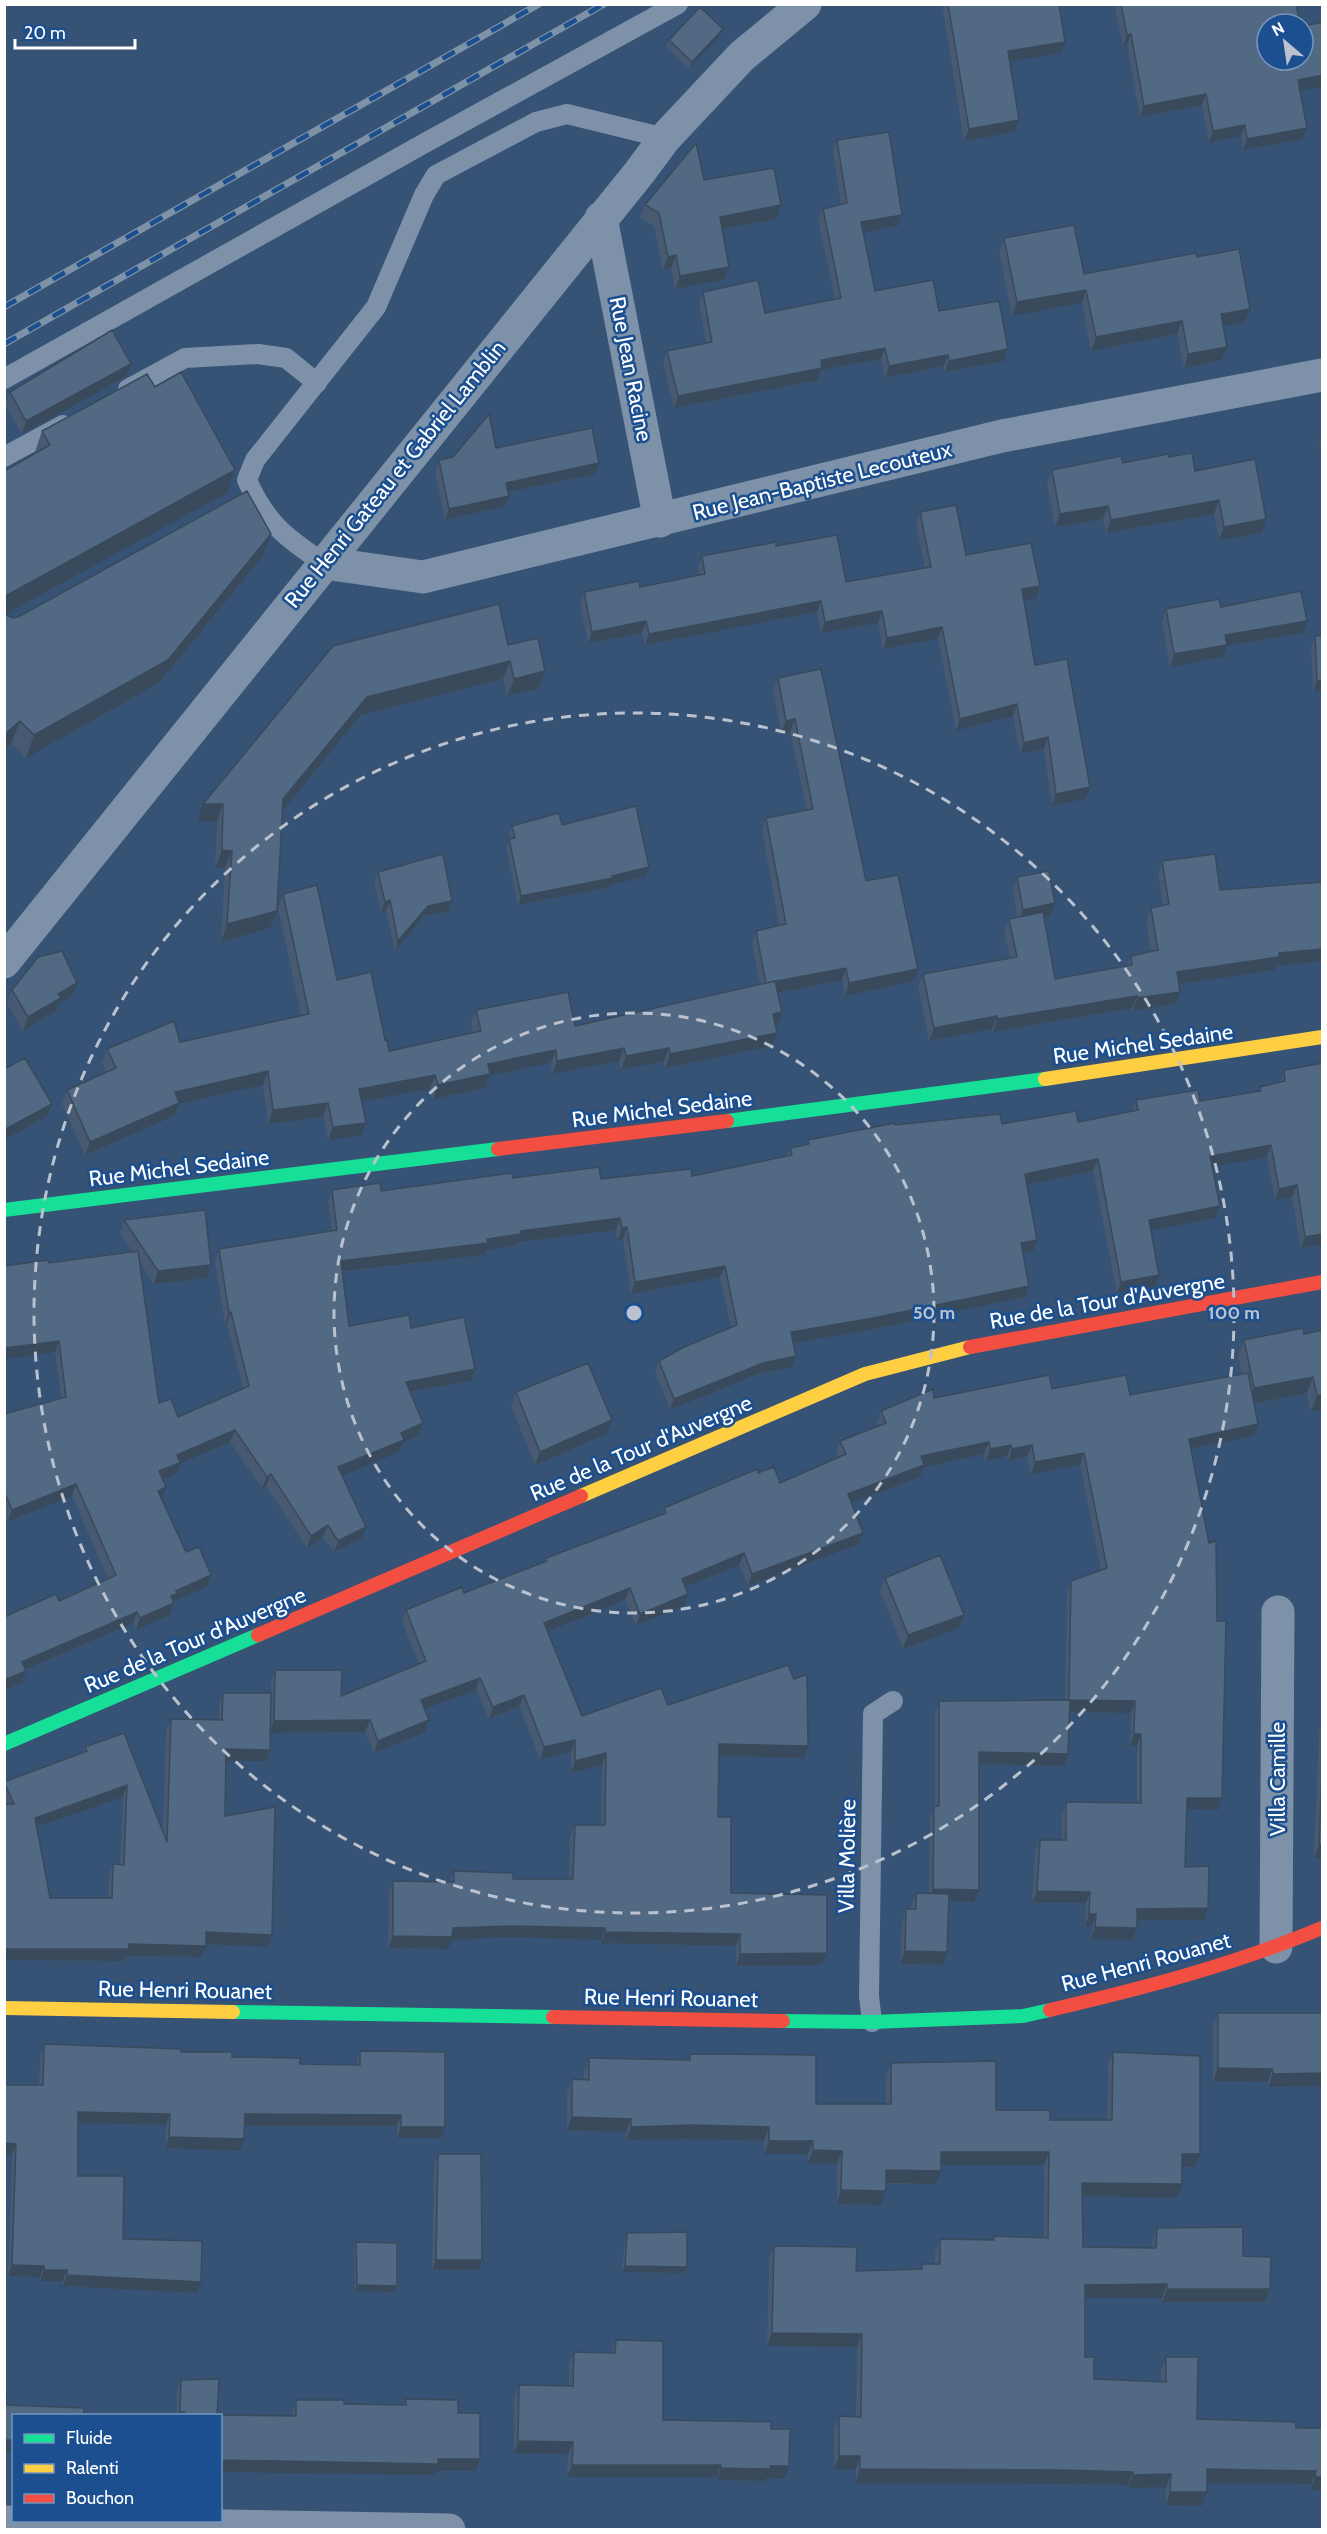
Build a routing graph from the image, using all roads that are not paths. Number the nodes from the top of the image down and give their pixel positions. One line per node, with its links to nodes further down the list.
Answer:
1 (678, 4): 6 (lane)
2 (805, 4): 3 (street, Rue Henri Gateau et Gabriel Lamblin)
3 (664, 138): 4 (street, Rue Henri Gateau et Gabriel Lamblin); 7 (lane)
4 (602, 218): 13 (street, Rue Jean Racine); 14 (street, Rue Henri Gateau et Gabriel Lamblin)
5 (1323, 375): 13 (street, Rue Jean-Baptiste Lecouteux)
6 (4, 379)
7 (317, 383): 8 (lane); 11 (lane)
8 (115, 396)
9 (75, 418): 10 (lane)
10 (4, 457)
11 (252, 493): 12 (lane); 14 (lane)
12 (232, 504)
13 (660, 521): 14 (street, Rue Jean-Baptiste Lecouteux)
14 (324, 563): 15 (street, Rue Henri Gateau et Gabriel Lamblin)
15 (4, 962)
16 (1323, 1038): 17 (street, Rue Michel Sedaine)
17 (4, 1210)
18 (1323, 1282): 21 (street, Rue de la Tour d'Auvergne)
19 (1278, 1612): 23 (street, Villa Camille)
20 (893, 1701): 25 (lane, Villa Molière)
21 (4, 1744)
22 (1323, 1928): 23 (street, Rue Henri Rouanet)
23 (1276, 1947): 25 (street, Rue Henri Rouanet)
24 (4, 2008): 25 (street, Rue Henri Rouanet)
25 (873, 2022)
26 (4, 2522): 27 (street)
27 (449, 2529)

